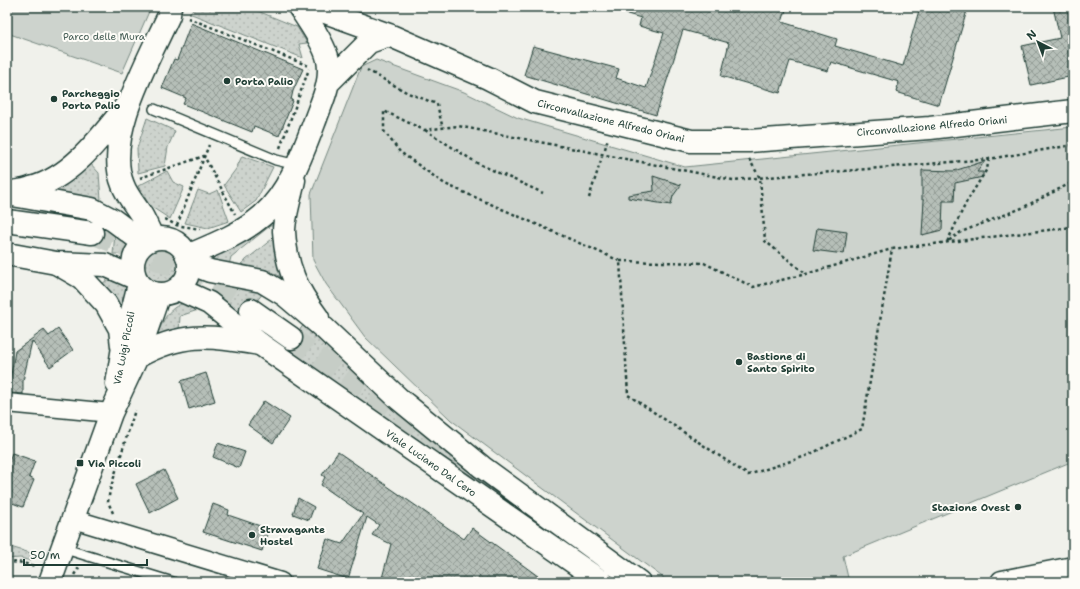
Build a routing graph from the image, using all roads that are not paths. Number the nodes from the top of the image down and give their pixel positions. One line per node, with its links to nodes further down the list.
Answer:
1 (299, 7): 5 (street)
2 (311, 7): 4 (street, Circonvallazione Alfredo Oriani)
3 (175, 13): 6 (street)
4 (389, 35): 5 (street); 8 (street, Circonvallazione Alfredo Oriani)
5 (329, 82): 9 (street)
6 (128, 104): 10 (street); 13 (street)
7 (154, 109): 9 (lane)
8 (1073, 111)
9 (297, 165): 15 (street); 20 (street)
10 (7, 193): 13 (street)
11 (7, 220): 12 (street)
12 (92, 233)
13 (148, 240): 15 (street); 17 (street)
14 (7, 254): 16 (street)
15 (188, 259): 18 (street); 20 (street)
16 (56, 263): 17 (street); 23 (street)
17 (137, 281): 18 (street); 23 (street, Via Luigi Piccoli)
18 (168, 291): 22 (street, Viale Luciano Dal Cero); 23 (street, Via Luigi Piccoli)
19 (251, 310): 21 (street)
20 (325, 329): 32 (street)
21 (290, 338)
22 (260, 344): 23 (street, Viale Luciano Dal Cero); 31 (street, Viale Luciano Dal Cero)
23 (130, 352): 25 (street, Via Luigi Piccoli)
24 (7, 403): 25 (street)
25 (111, 413): 26 (street, Via Luigi Piccoli)
26 (73, 519): 27 (street, Via Luigi Piccoli); 30 (street)
27 (51, 566): 29 (lane)
28 (1073, 568): 33 (street)
29 (173, 582)
30 (281, 582)
31 (602, 582)
32 (639, 582)
33 (1002, 582)

